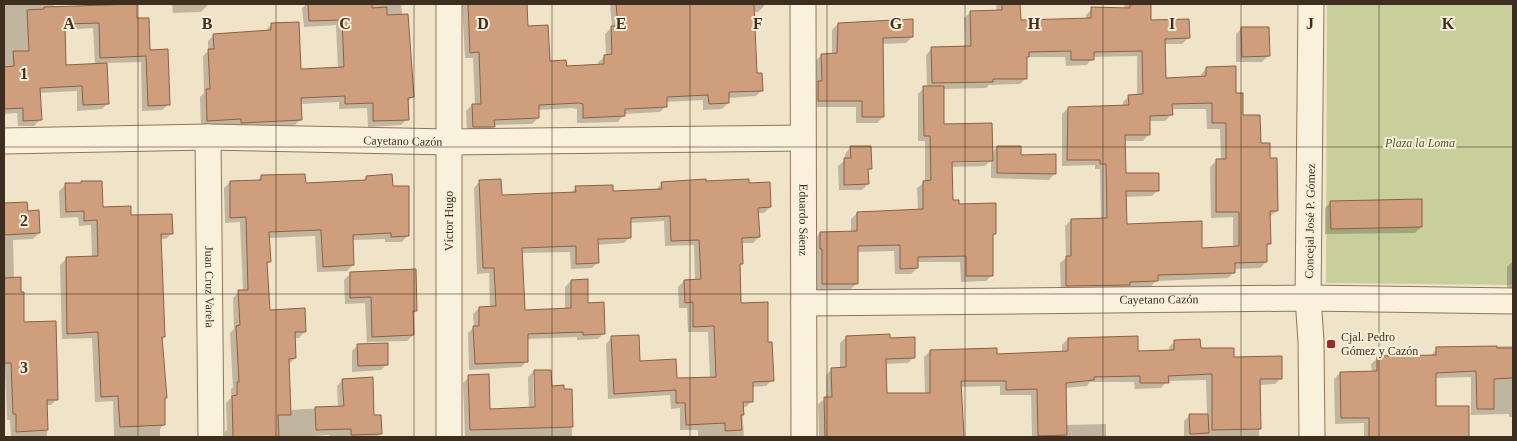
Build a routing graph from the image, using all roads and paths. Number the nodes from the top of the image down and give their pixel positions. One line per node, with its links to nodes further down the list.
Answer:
1 (449, 4): 7 (street, Víctor Hugo)
2 (803, 4): 5 (street, Eduardo Sáenz)
3 (1311, 4): 8 (street, Concejal José P. Gómez)
4 (208, 137): 6 (street, Cayetano Cazón); 7 (street, Cayetano Cazón); 11 (street, Juan Cruz Varela)
5 (802, 138): 7 (street, Cayetano Cazón); 10 (street, Eduardo Sáenz)
6 (4, 141)
7 (449, 142): 12 (street, Víctor Hugo)
8 (1308, 298): 9 (street, Cayetano Cazón); 10 (street, Cayetano Cazón); 14 (street, Concejal José P. Gómez)
9 (1513, 301)
10 (804, 303): 13 (street, Eduardo Sáenz)
11 (211, 437)
12 (450, 437)
13 (804, 437)
14 (1312, 437)

